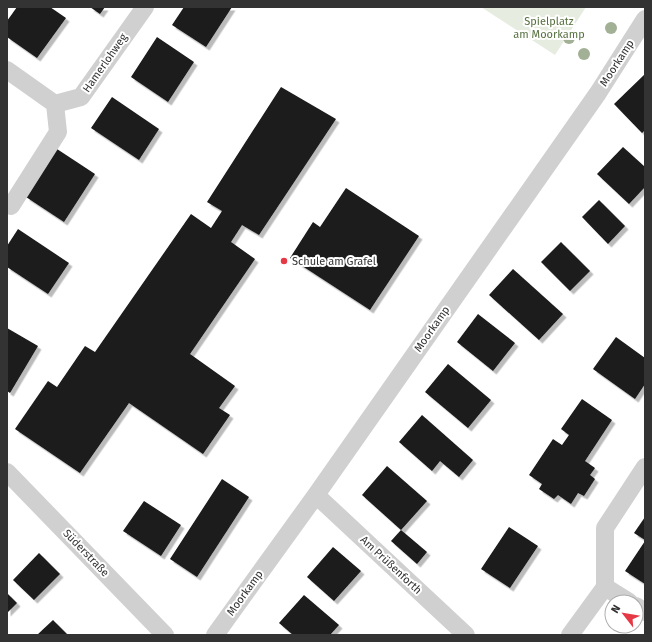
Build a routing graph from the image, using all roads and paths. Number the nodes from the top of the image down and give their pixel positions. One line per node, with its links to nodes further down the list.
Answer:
1 (145, 7): 5 (street, Hamerlohweg)
2 (645, 20): 3 (street, Moorkamp)
3 (639, 43): 9 (street, Moorkamp)
4 (7, 70): 5 (street)
5 (55, 104): 6 (street)
6 (11, 206)
7 (645, 467): 10 (street)
8 (9, 478): 12 (street, Süderstraße)
9 (316, 495): 13 (street, Moorkamp); 14 (street, Am Prüßenforth)
10 (605, 587): 11 (street); 15 (street)
11 (616, 594)
12 (165, 635)
13 (215, 635)
14 (466, 635)
15 (570, 635)

